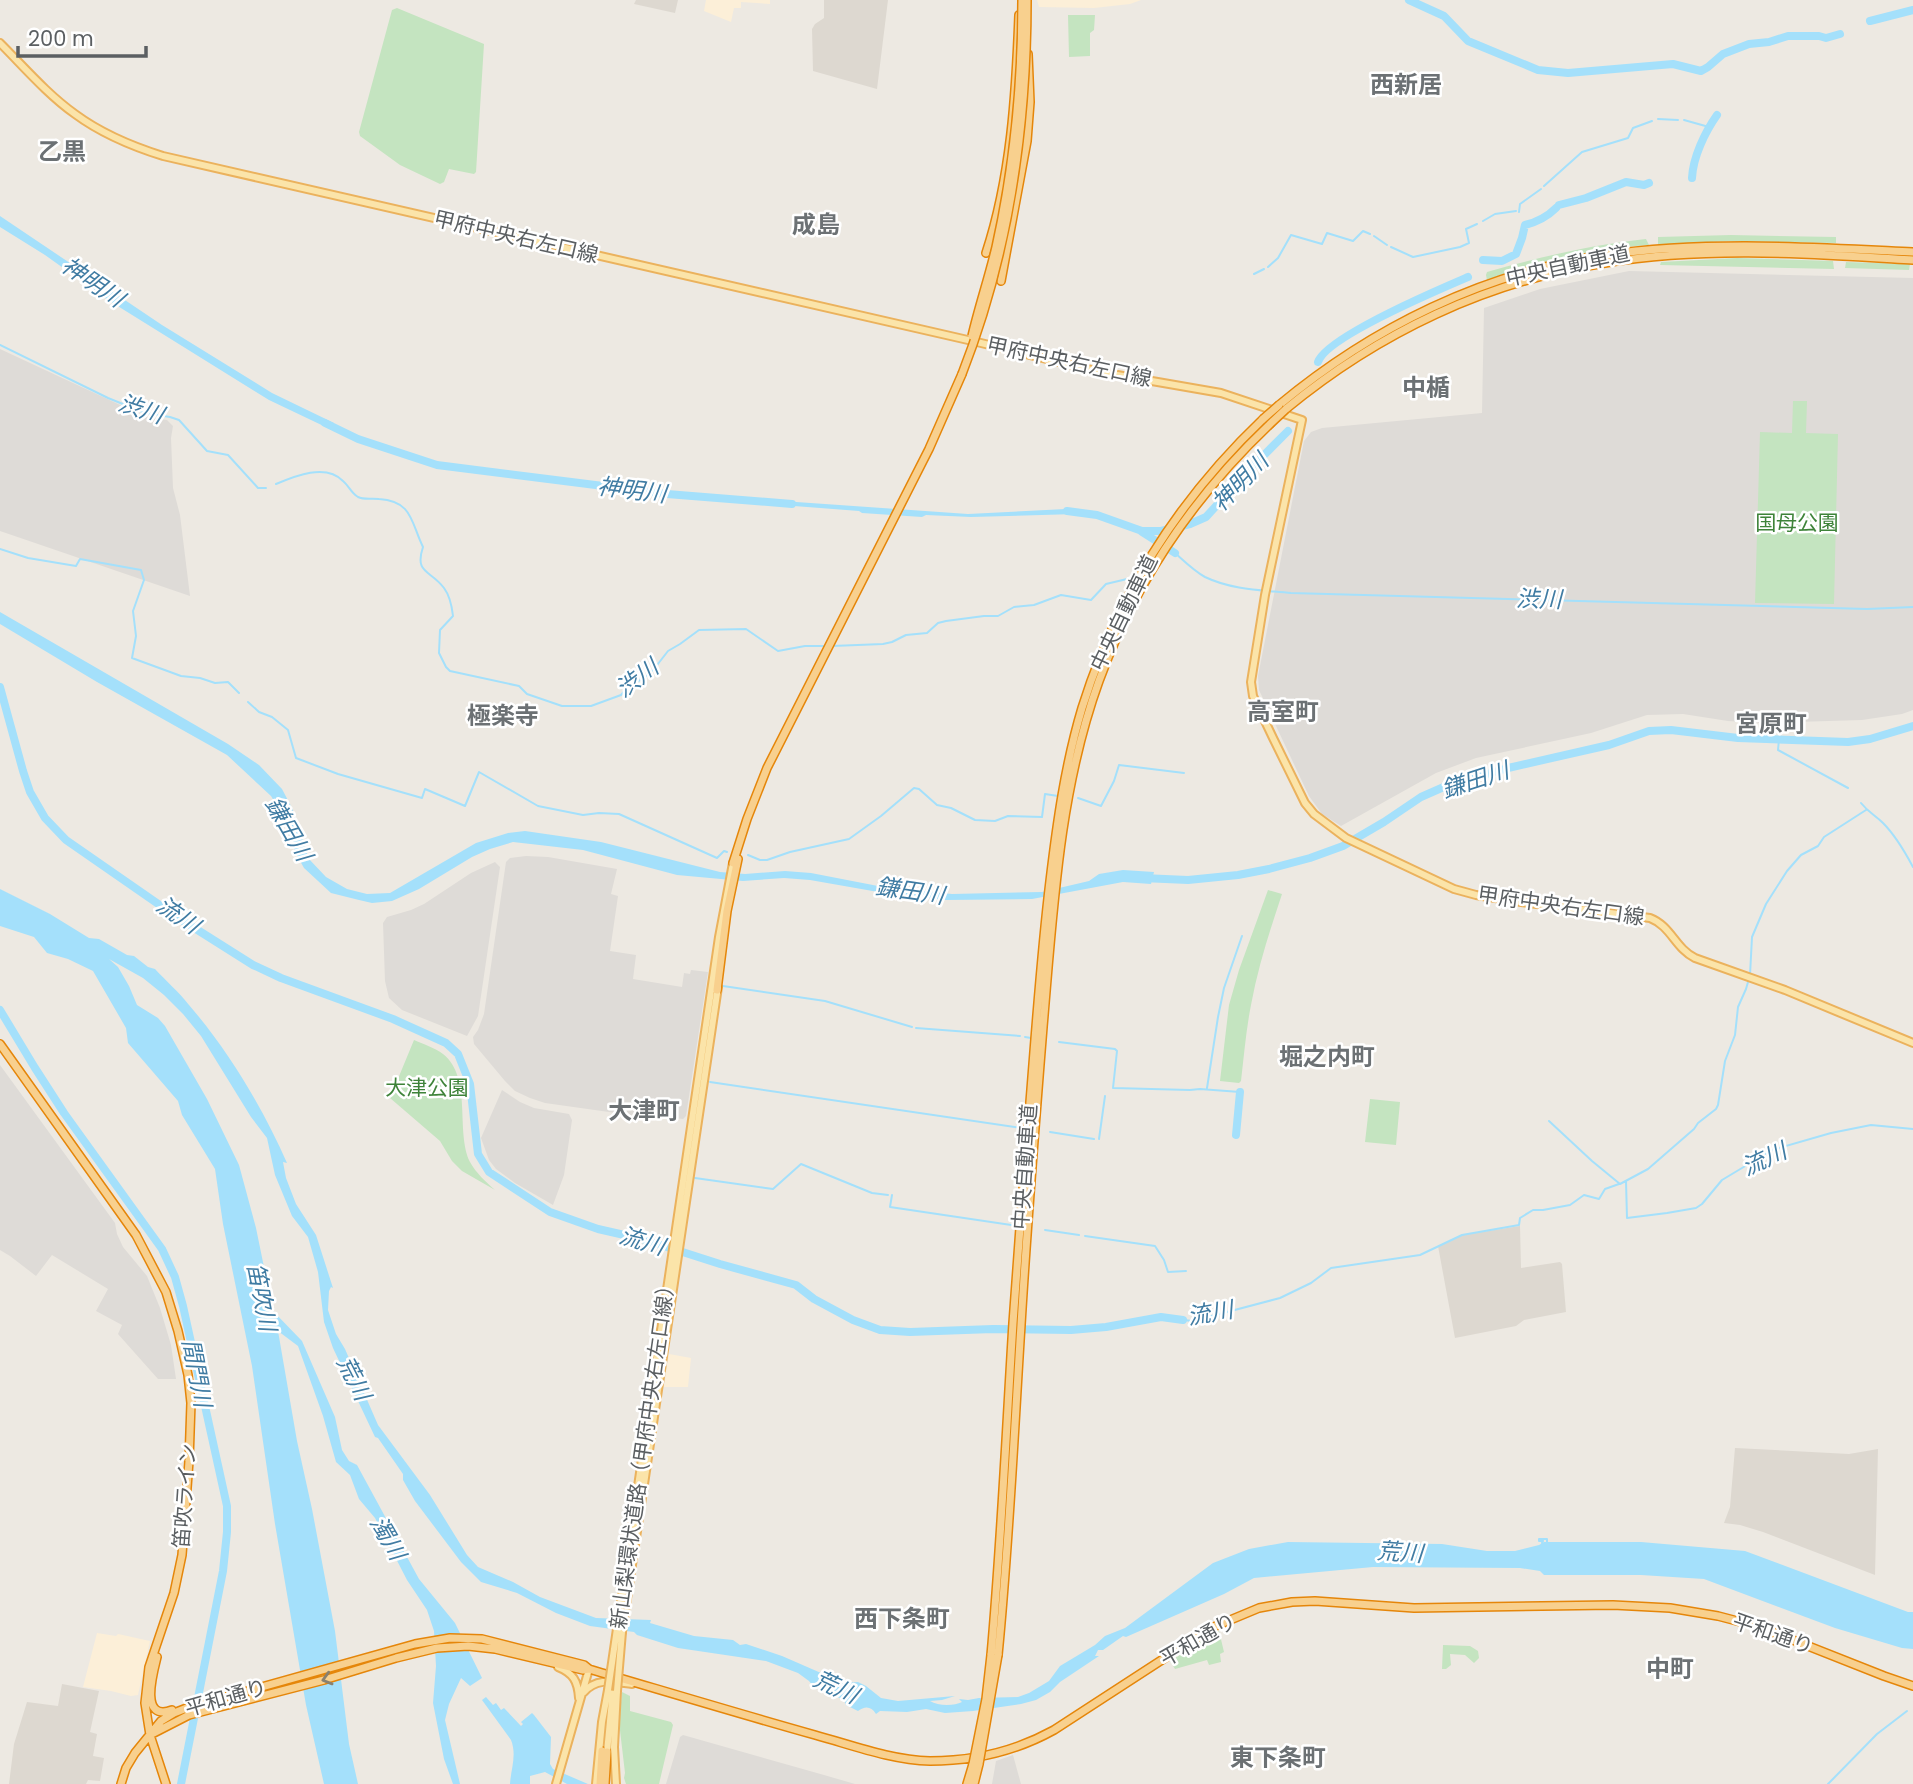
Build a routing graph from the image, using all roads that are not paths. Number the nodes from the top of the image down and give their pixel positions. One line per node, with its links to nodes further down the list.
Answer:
1 (1022, 0): 2 (highway, bridge); 5 (highway, bridge); 8 (highway, bridge)
2 (1027, 22): 7 (highway, bridge); 8 (highway, bridge)
3 (0, 43): 12 (main road, 甲府中央右左口線)
4 (1913, 252): 9 (highway, 中央自動車道)
5 (986, 253)
6 (1913, 260): 9 (highway, 中央自動車道)
7 (1001, 281)
8 (962, 374): 10 (highway)
9 (1283, 407): 28 (highway, 中央自動車道, bridge)
10 (731, 886): 11 (highway); 14 (main road, 新山梨環状道路（甲府中央右左口線）)
11 (717, 990): 14 (main road, 新山梨環状道路（甲府中央右左口線）)
12 (1913, 1043)
13 (0, 1044): 16 (highway, 笛吹ライン)
14 (676, 1251): 15 (main road, 新山梨環状道路（甲府中央右左口線）)
15 (627, 1582): 22 (main road, 新山梨環状道路（甲府中央右左口線）, bridge); 22 (main road, 新山梨環状道路（甲府中央右左口線）, bridge)
16 (165, 1622): 25 (highway); 26 (highway, 笛吹ライン)
17 (393, 1654): 18 (highway, 平和通り); 19 (highway, 平和通り); 23 (highway, 平和通り)
18 (521, 1654): 19 (highway, 平和通り); 24 (main road)
19 (589, 1669): 20 (highway, 平和通り); 24 (main road)
20 (645, 1686): 21 (highway, 平和通り); 24 (main road)
21 (1913, 1686)
22 (613, 1690): 27 (main road, 新山梨環状道路（甲府中央右左口線）); 32 (main road); 33 (main road)
23 (259, 1693): 25 (highway, 平和通り); 25 (highway, 平和通り)
24 (578, 1707): 31 (main road)
25 (189, 1709): 26 (highway, 平和通り)
26 (150, 1735): 29 (highway); 30 (highway, 笛吹ライン)
27 (604, 1752): 32 (highway)
28 (976, 1764): 34 (highway); 35 (highway)
29 (121, 1784)
30 (166, 1784)
31 (557, 1784)
32 (599, 1784)
33 (616, 1784)
34 (967, 1784)
35 (974, 1784)

